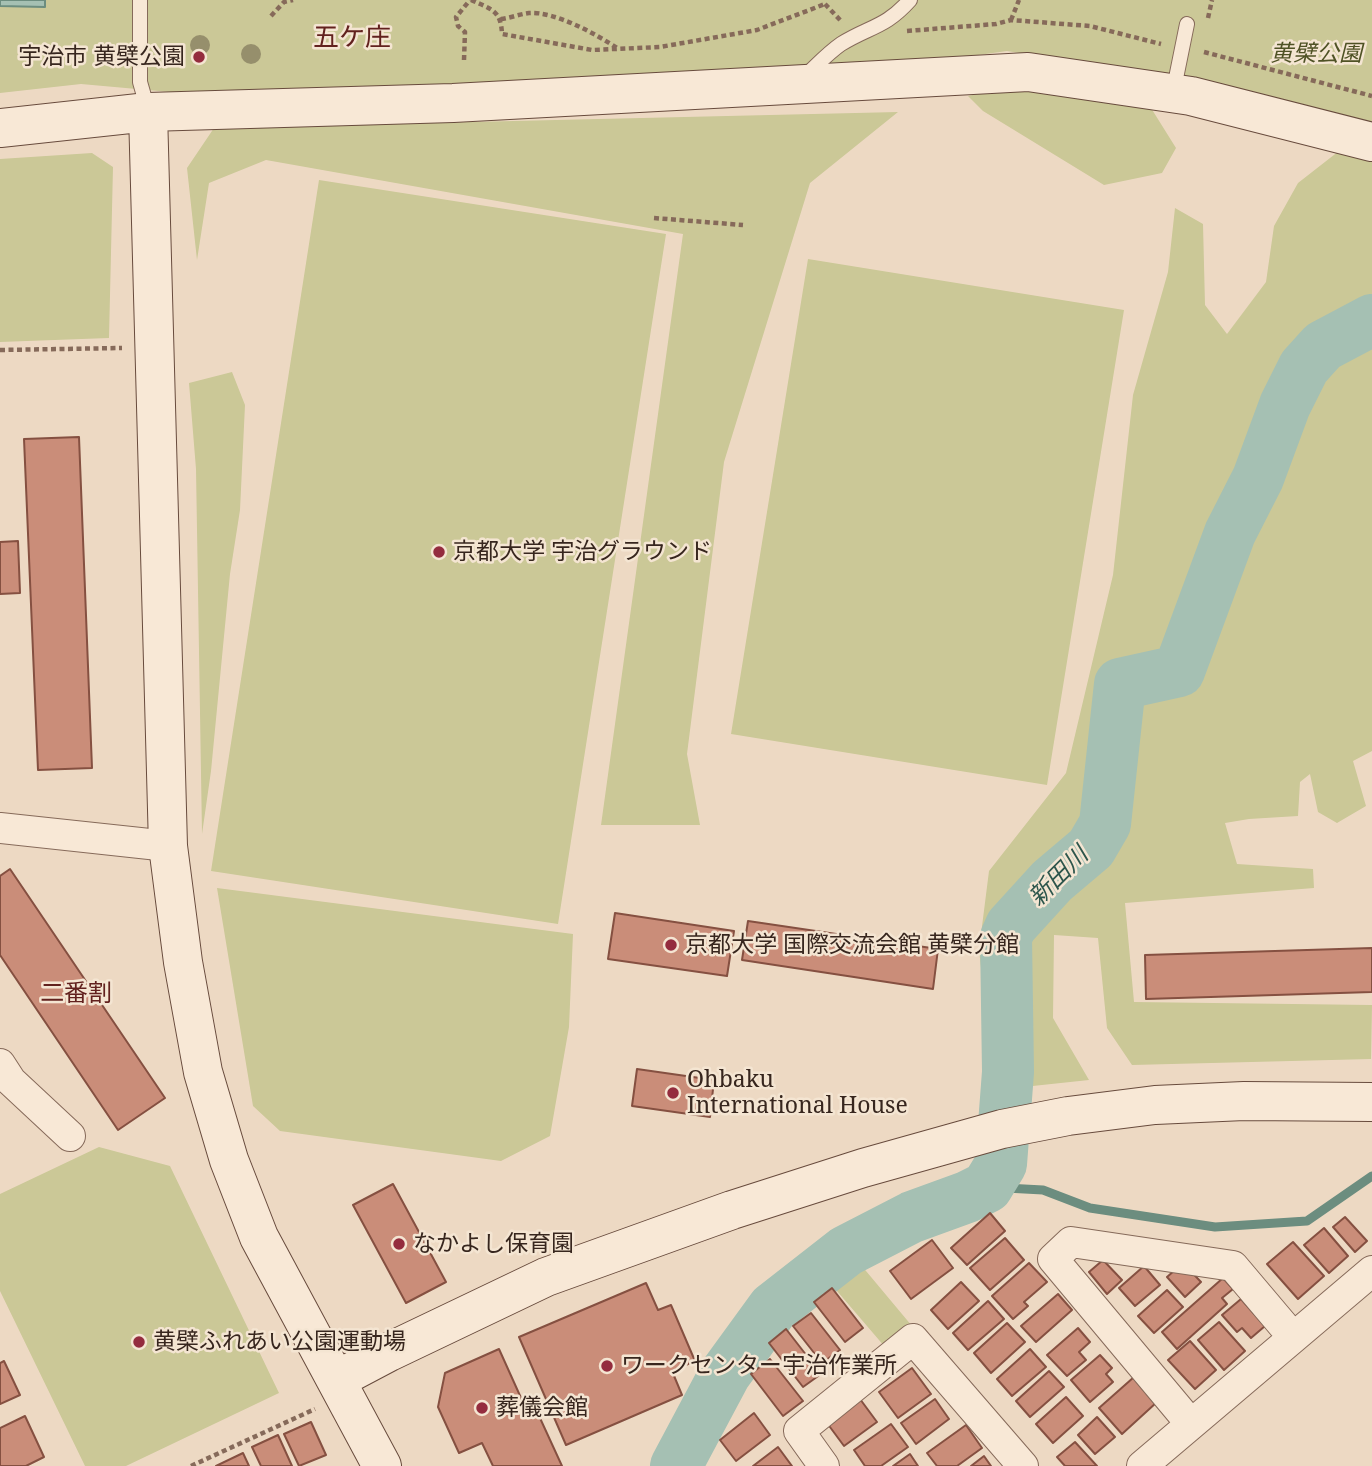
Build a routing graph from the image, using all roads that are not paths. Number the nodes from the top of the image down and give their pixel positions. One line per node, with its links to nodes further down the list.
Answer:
1 (140, 0): 6 (lane)
2 (910, 0): 4 (lane)
3 (1187, 24): 5 (lane)
4 (795, 85): 5 (street); 6 (street)
5 (1172, 94): 8 (street)
6 (148, 112): 7 (street); 10 (street)
7 (0, 128)
8 (1372, 142)
9 (0, 828): 10 (street)
10 (168, 846): 16 (street)
11 (0, 1064): 13 (street)
12 (1372, 1102): 16 (street)
13 (70, 1136)
14 (1372, 1271): 15 (street)
15 (1293, 1338): 17 (street); 17 (street)
16 (326, 1395): 18 (street)
17 (1191, 1424): 21 (street)
18 (382, 1466)
19 (824, 1466): 20 (street)
20 (1023, 1466)
21 (1142, 1466)

